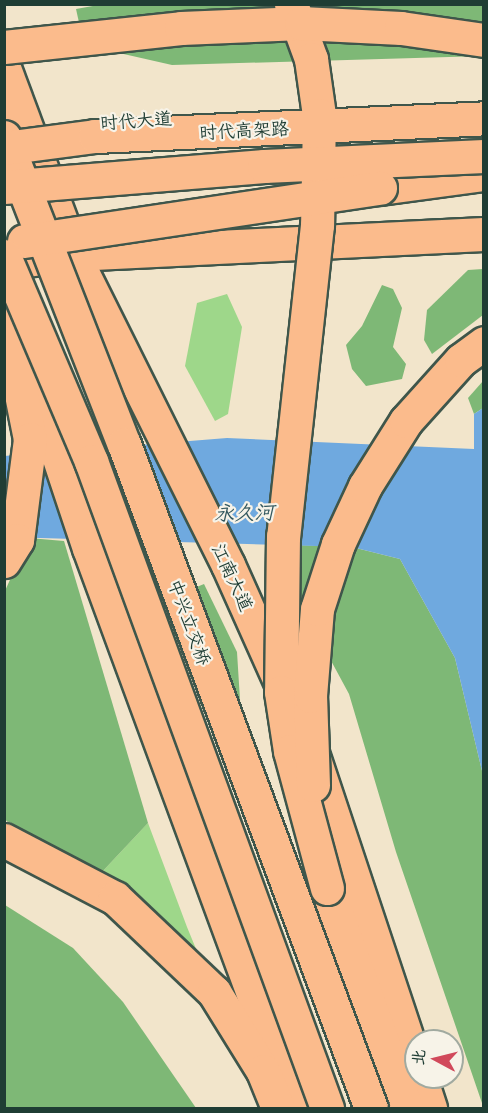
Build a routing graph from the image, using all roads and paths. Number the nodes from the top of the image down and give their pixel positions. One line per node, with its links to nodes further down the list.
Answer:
1 (291, 4): 21 (main road, bridge)
2 (483, 39): 3 (main road, bridge)
3 (4, 47)
4 (4, 68): 7 (main road, 江南大道)
5 (483, 103): 7 (main road, 时代大道)
6 (483, 118): 7 (main road, 时代高架路, bridge)
7 (10, 138): 13 (main road, 江南大道); 27 (main road, 中兴立交桥, bridge)
8 (483, 156): 10 (main road, 时代高架路, bridge)
9 (483, 174): 12 (main road, bridge)
10 (4, 187)
11 (483, 234): 13 (main road)
12 (4, 244)
13 (73, 254): 15 (main road); 22 (main road, 江南大道)
14 (4, 256): 26 (main road, bridge)
15 (4, 263)
16 (4, 279): 25 (main road)
17 (4, 309): 19 (main road)
18 (483, 343): 21 (main road, bridge)
19 (4, 561)
20 (4, 840): 24 (main road)
21 (327, 888): 28 (main road)
22 (404, 1029)
23 (424, 1089): 29 (main road)
24 (278, 1108)
25 (295, 1108)
26 (327, 1108)
27 (371, 1108)
28 (406, 1108)
29 (430, 1108)

